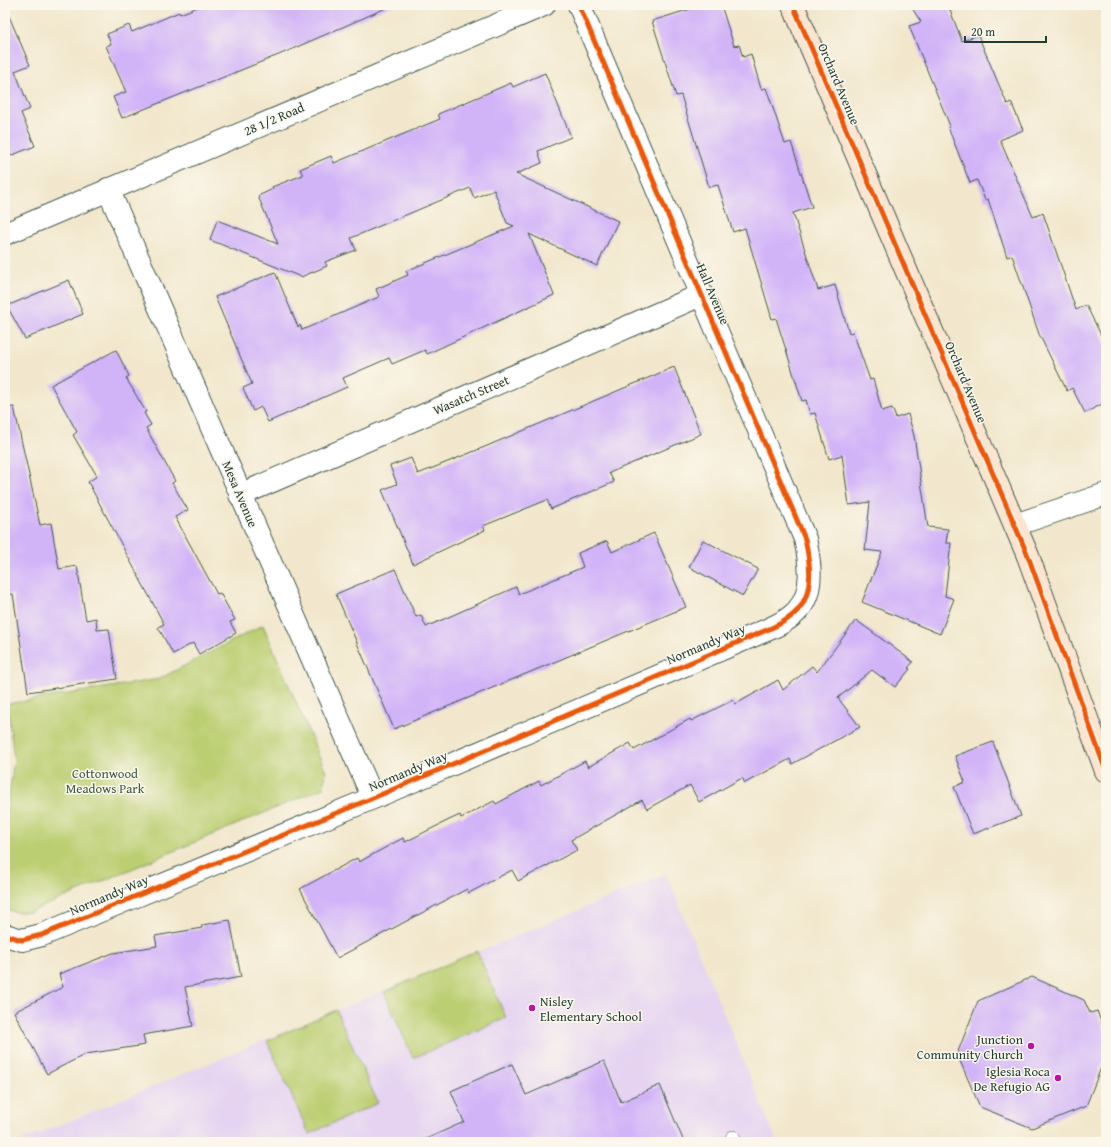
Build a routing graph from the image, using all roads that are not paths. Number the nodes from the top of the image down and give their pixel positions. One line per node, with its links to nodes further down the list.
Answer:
1 (544, 5): 4 (street, 28 1/2 Road)
2 (579, 5): 6 (street, Hall Avenue)
3 (793, 5): 9 (main road, Orchard Avenue)
4 (108, 189): 5 (street, 28 1/2 Road); 8 (street, Mesa Avenue)
5 (5, 234)
6 (702, 295): 8 (street, Wasatch Street); 10 (street, Hall Avenue)
7 (1106, 494): 9 (street)
8 (240, 495): 12 (street, Mesa Avenue)
9 (1015, 525): 11 (main road, Orchard Avenue)
10 (806, 595): 12 (street, Normandy Way)
11 (1106, 772)
12 (372, 798): 13 (street, Normandy Way)
13 (5, 935)

